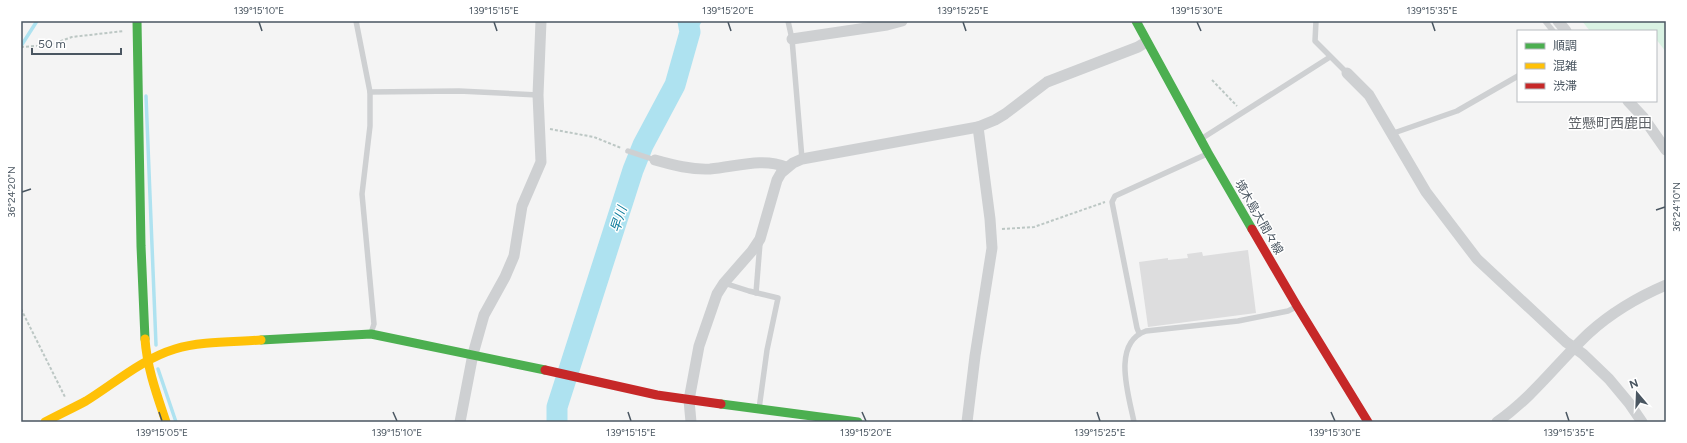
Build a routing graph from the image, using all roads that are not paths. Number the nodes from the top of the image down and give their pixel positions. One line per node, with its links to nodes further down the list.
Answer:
1 (356, 21): 17 (lane)
2 (541, 21): 18 (street)
3 (788, 21): 12 (lane)
4 (902, 21): 12 (street)
5 (1136, 21): 13 (street, 境木島大間々線)
6 (1316, 21): 14 (lane)
7 (1545, 21): 10 (lane)
8 (1558, 21): 11 (street)
9 (137, 25): 38 (street)
10 (1552, 30)
11 (1565, 30)
12 (792, 38): 26 (lane)
13 (1146, 42): 20 (street); 22 (street, 境木島大間々線)
14 (1330, 57): 15 (lane); 22 (lane)
15 (1347, 73): 21 (street)
16 (1517, 77): 21 (lane)
17 (370, 92): 18 (lane); 35 (lane)
18 (538, 95): 37 (street)
19 (1629, 102): 23 (street)
20 (978, 127): 26 (street); 46 (street)
21 (1391, 135): 36 (street)
22 (1201, 139): 25 (street, 境木島大間々線)
23 (1666, 150)
24 (628, 151): 27 (lane)
25 (1208, 153): 33 (street, 境木島大間々線); 34 (lane)
26 (802, 159): 28 (street)
27 (655, 160): 28 (street)
28 (786, 168): 29 (street)
29 (760, 239): 30 (street); 32 (lane)
30 (724, 283): 32 (lane); 39 (street)
31 (1666, 285): 36 (street)
32 (756, 293): 40 (lane)
33 (1297, 306): 34 (lane); 48 (street, 境木島大間々線)
34 (1139, 333): 47 (lane)
35 (371, 334): 37 (street); 38 (street)
36 (1575, 348): 49 (street); 50 (street)
37 (473, 354): 39 (street); 43 (street)
38 (147, 360): 41 (street); 42 (street)
39 (689, 400): 40 (street); 44 (street)
40 (758, 409): 45 (street)
41 (44, 422)
42 (166, 422)
43 (460, 422)
44 (691, 422)
45 (858, 422)
46 (967, 422)
47 (1134, 422)
48 (1368, 422)
49 (1497, 422)
50 (1642, 422)

